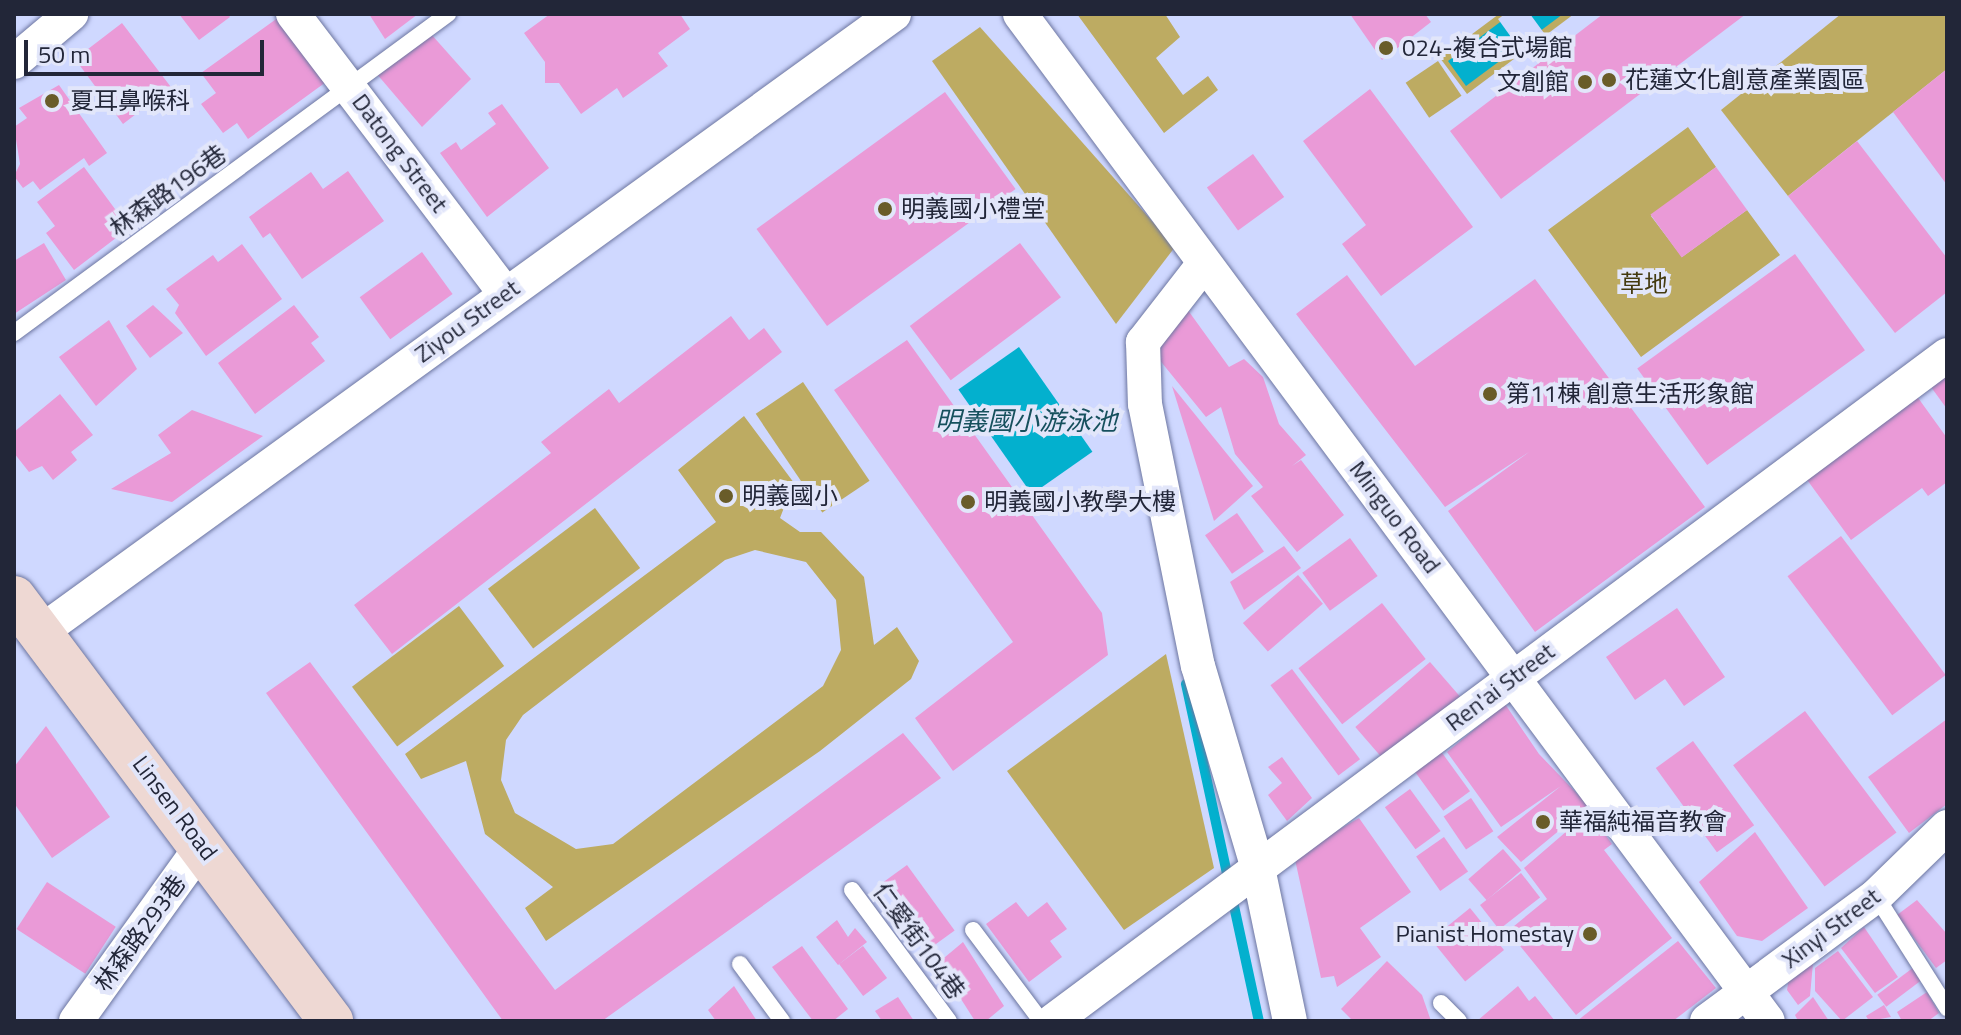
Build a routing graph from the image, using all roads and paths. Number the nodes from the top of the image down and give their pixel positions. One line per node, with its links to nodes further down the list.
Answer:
1 (71, 14): 6 (street)
2 (293, 14): 7 (street, Datong Street)
3 (448, 14): 7 (lane, 林森路196巷)
4 (894, 14): 9 (street, Ziyou Street)
5 (1020, 14): 8 (street, Minguo Road)
6 (14, 62)
7 (350, 88): 9 (street, Datong Street); 10 (lane, 林森路196巷)
8 (1203, 265): 14 (street, Minguo Road); 17 (street)
9 (505, 293): 13 (street, Ziyou Street)
10 (14, 333)
11 (1947, 355): 14 (street, Ren'ai Street)
12 (14, 598): 13 (street, Linsen Road)
13 (42, 631): 16 (street, Linsen Road)
14 (1515, 676): 17 (street, Ren'ai Street); 22 (street, Minguo Road)
15 (1947, 827): 19 (street, Xinyi Street)
16 (203, 844): 25 (street, 林森路293巷); 26 (street, Linsen Road)
17 (1240, 882): 30 (street, Ren'ai Street); 31 (street)
18 (852, 890): 28 (lane, 仁愛街104巷)
19 (1876, 896): 22 (street, Xinyi Street); 24 (lane)
20 (973, 930): 29 (lane)
21 (740, 964): 27 (lane)
22 (1745, 993): 33 (street, Xinyi Street); 34 (street, Minguo Road)
23 (1441, 1003): 32 (lane)
24 (1947, 1008)
25 (76, 1021)
26 (331, 1021)
27 (782, 1021)
28 (949, 1021)
29 (1041, 1021)
30 (1053, 1021)
31 (1290, 1021)
32 (1459, 1021)
33 (1707, 1021)
34 (1768, 1021)

